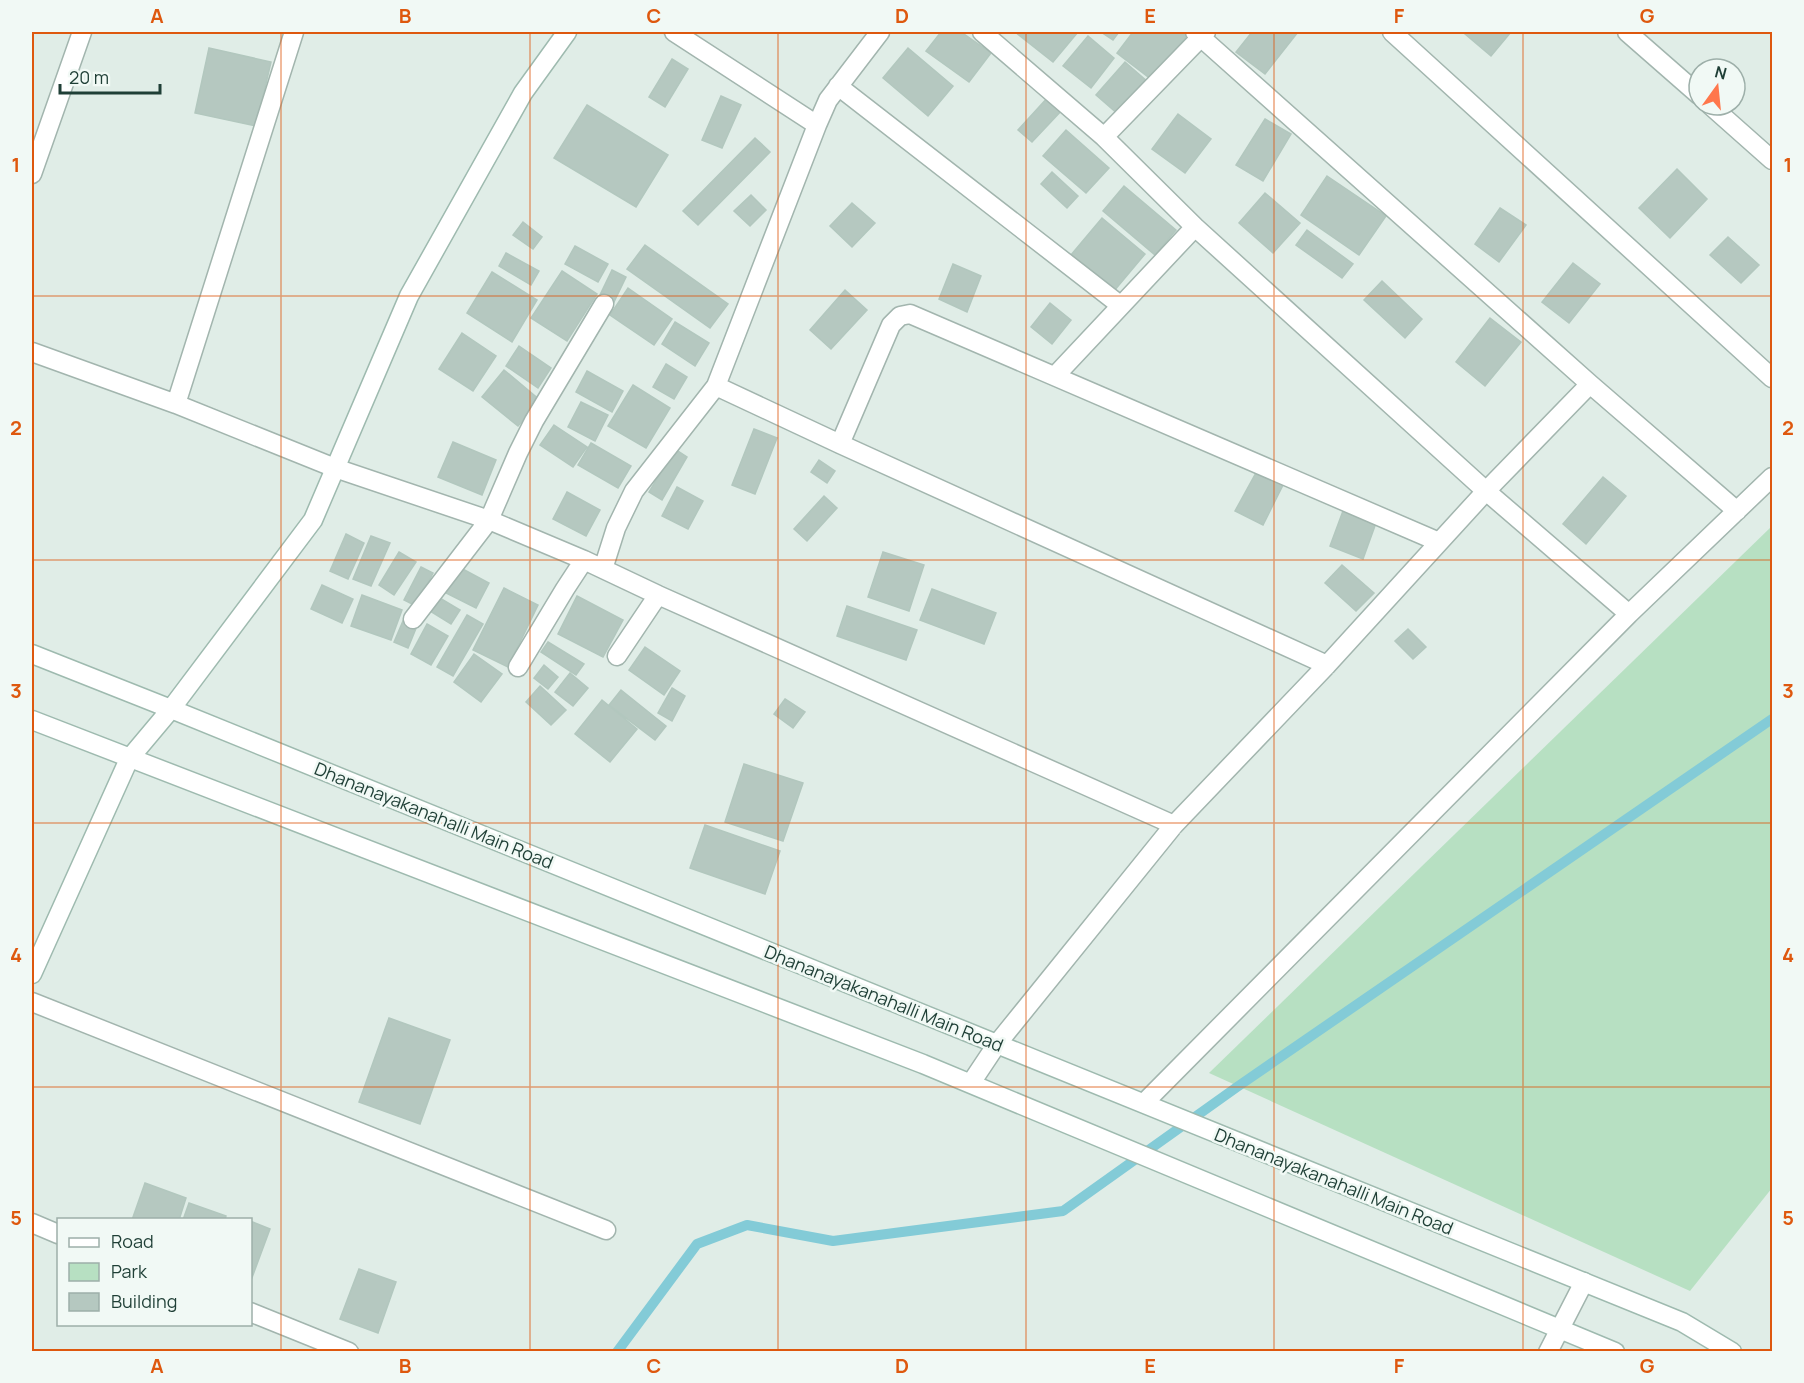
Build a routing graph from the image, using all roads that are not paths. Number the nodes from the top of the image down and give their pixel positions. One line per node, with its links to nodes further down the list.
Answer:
1 (82, 32): 16 (street)
2 (294, 32): 25 (street)
3 (567, 32): 27 (street)
4 (674, 32): 13 (street)
5 (880, 32): 11 (street)
6 (982, 32): 14 (street)
7 (1392, 32): 22 (street)
8 (1626, 32): 10 (street)
9 (1201, 33): 14 (street); 23 (street)
10 (1687, 85)
11 (838, 86): 13 (street); 19 (street)
12 (1724, 117): 15 (street)
13 (817, 125): 24 (street)
14 (1104, 137): 17 (street)
15 (1773, 160)
16 (32, 174)
17 (1195, 226): 19 (street); 29 (street)
18 (604, 304): 31 (street)
19 (1120, 305): 21 (street)
20 (32, 352): 25 (street)
21 (1055, 376): 26 (street); 32 (street)
22 (1773, 378)
23 (1590, 384): 29 (street); 30 (street)
24 (716, 386): 26 (street); 34 (street)
25 (176, 404): 27 (street)
26 (840, 444): 40 (street)
27 (335, 468): 31 (street); 42 (street)
28 (1773, 477): 30 (street)
29 (1486, 491): 32 (street); 36 (street)
30 (1737, 511): 36 (street)
31 (489, 520): 33 (street); 37 (street)
32 (1439, 542): 40 (street)
33 (584, 560): 34 (street); 41 (street)
34 (603, 569): 35 (street)
35 (658, 595): 39 (street); 45 (street)
36 (1629, 614): 50 (street)
37 (413, 619)
38 (32, 654): 42 (street, Dhananayakanahalli Main Road)
39 (617, 656)
40 (1327, 665): 45 (street)
41 (518, 667)
42 (171, 709): 44 (street); 48 (street, Dhananayakanahalli Main Road)
43 (32, 720): 44 (street)
44 (129, 759): 46 (street); 49 (street)
45 (1174, 825): 48 (street)
46 (32, 974)
47 (32, 1002): 52 (street)
48 (997, 1044): 49 (street); 50 (street, Dhananayakanahalli Main Road)
49 (971, 1083): 56 (street)
50 (1144, 1103): 54 (street, Dhananayakanahalli Main Road)
51 (32, 1223): 53 (street)
52 (606, 1230)
53 (57, 1234)
54 (1584, 1282): 56 (street); 60 (street, Dhananayakanahalli Main Road)
55 (252, 1313): 57 (street)
56 (1560, 1328): 58 (street); 59 (street)
57 (349, 1352)
58 (1548, 1352)
59 (1615, 1352)
60 (1732, 1352)

